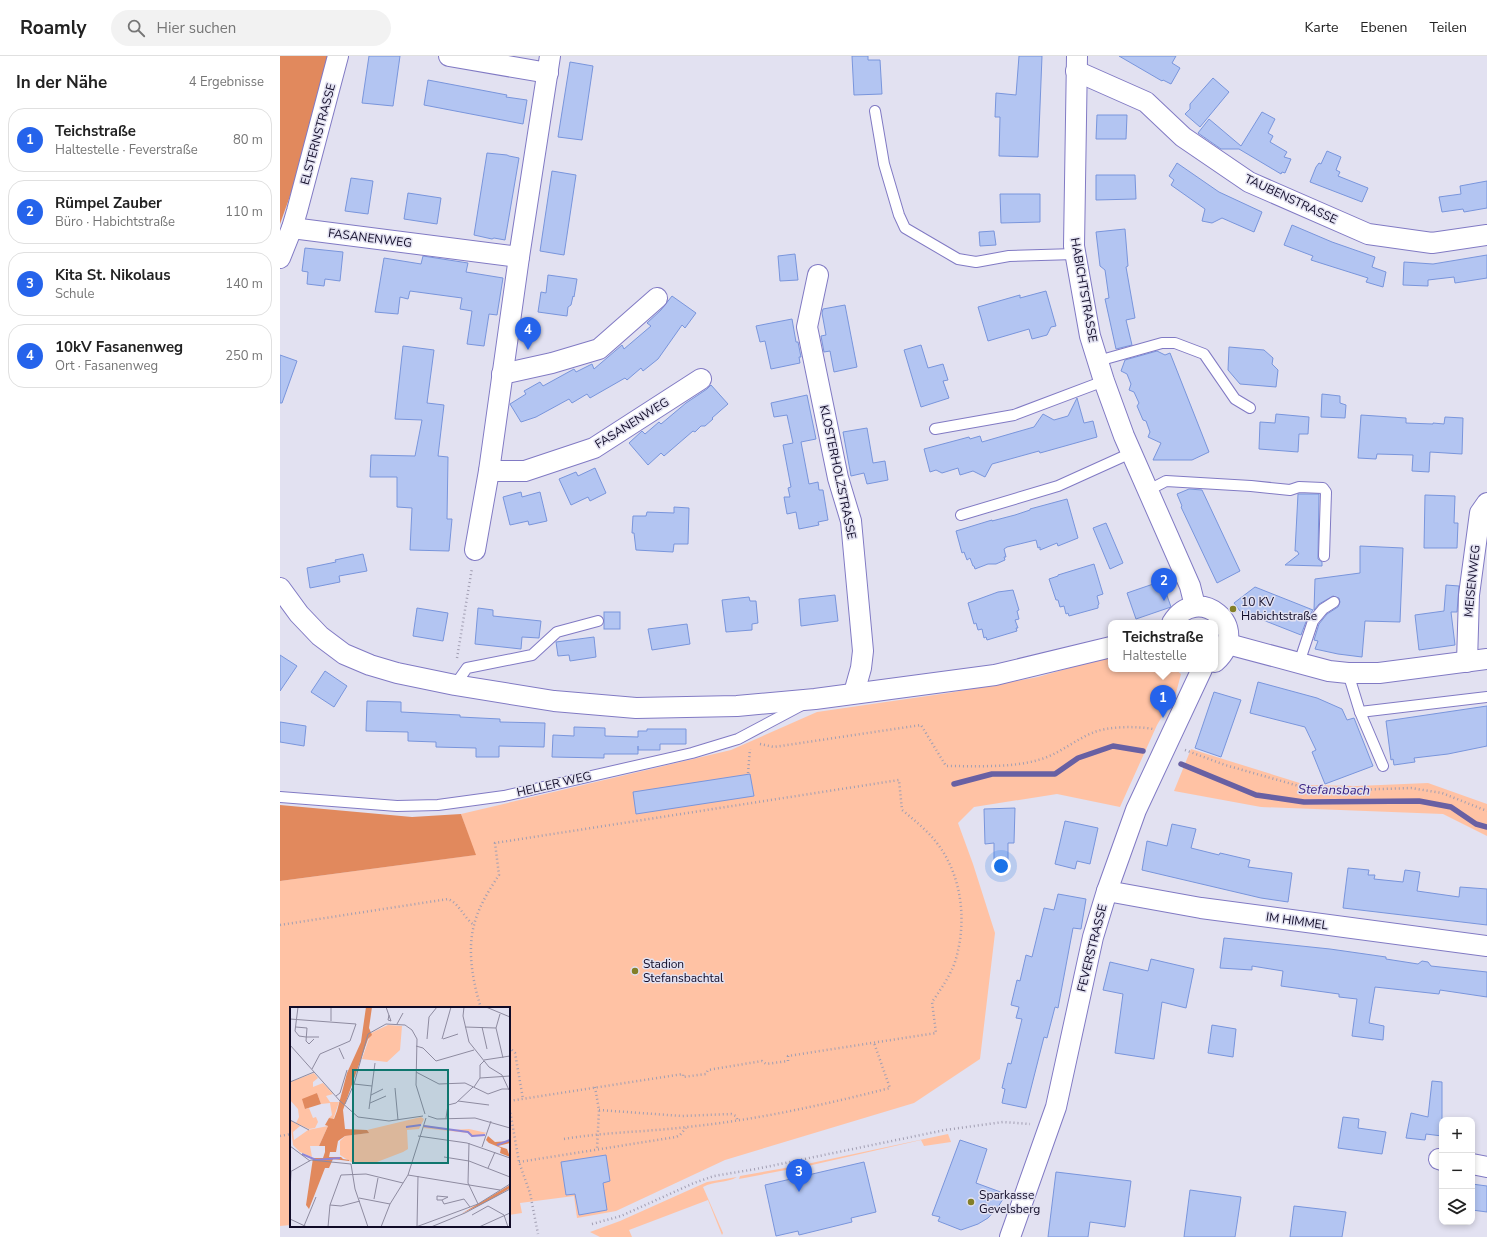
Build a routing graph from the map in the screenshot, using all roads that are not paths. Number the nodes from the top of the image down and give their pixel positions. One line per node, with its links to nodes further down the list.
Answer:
1 (338, 56): 6 (street, ELSTERNSTRASSE)
2 (449, 56): 3 (street)
3 (549, 64): 9 (street)
4 (1076, 64): 7 (street, TAUBENSTRASSE); 8 (street, HABICHTSTRASSE)
5 (875, 111): 8 (lane)
6 (295, 220): 9 (street, FASANENWEG); 10 (street)
7 (1487, 235)
8 (1076, 254): 13 (street, HABICHTSTRASSE)
9 (519, 257): 14 (street)
10 (280, 258)
11 (818, 275): 40 (street, KLOSTERHOLZSTRASSE)
12 (657, 298): 14 (street)
13 (1098, 361): 16 (street, HABICHTSTRASSE); 17 (lane)
14 (502, 374): 20 (street)
15 (701, 379): 20 (street, FASANENWEG)
16 (1104, 381): 18 (lane); 19 (street, HABICHTSTRASSE)
17 (1250, 408)
18 (935, 429)
19 (1131, 453): 21 (street, HABICHTSTRASSE); 23 (lane)
20 (489, 471): 24 (street)
21 (1147, 491): 25 (lane); 28 (street, HABICHTSTRASSE)
22 (1487, 503): 35 (street, MEISENWEG)
23 (961, 515)
24 (474, 550)
25 (1324, 556)
26 (280, 588): 39 (street)
27 (1334, 602): 36 (lane)
28 (1195, 606): 29 (street); 31 (street)
29 (1174, 620)
30 (598, 621): 39 (lane)
31 (1228, 644): 33 (street); 36 (street)
32 (1108, 648): 40 (street)
33 (1218, 659)
34 (1487, 659): 35 (street)
35 (1467, 662): 38 (street)
36 (1299, 663): 38 (street)
37 (1201, 672): 46 (street, FEVERSTRASSE)
38 (1348, 674): 43 (lane)
39 (455, 685): 42 (street)
40 (854, 694): 42 (street)
41 (1487, 697): 43 (lane)
42 (815, 699): 45 (lane, HELLER WEG)
43 (1360, 712): 44 (lane)
44 (1383, 766)
45 (280, 797)
46 (1107, 891): 47 (street, IM HIMMEL); 50 (street, FEVERSTRASSE)
47 (1487, 946)
48 (1475, 1165): 49 (street)
49 (1487, 1167)
50 (1010, 1237)

